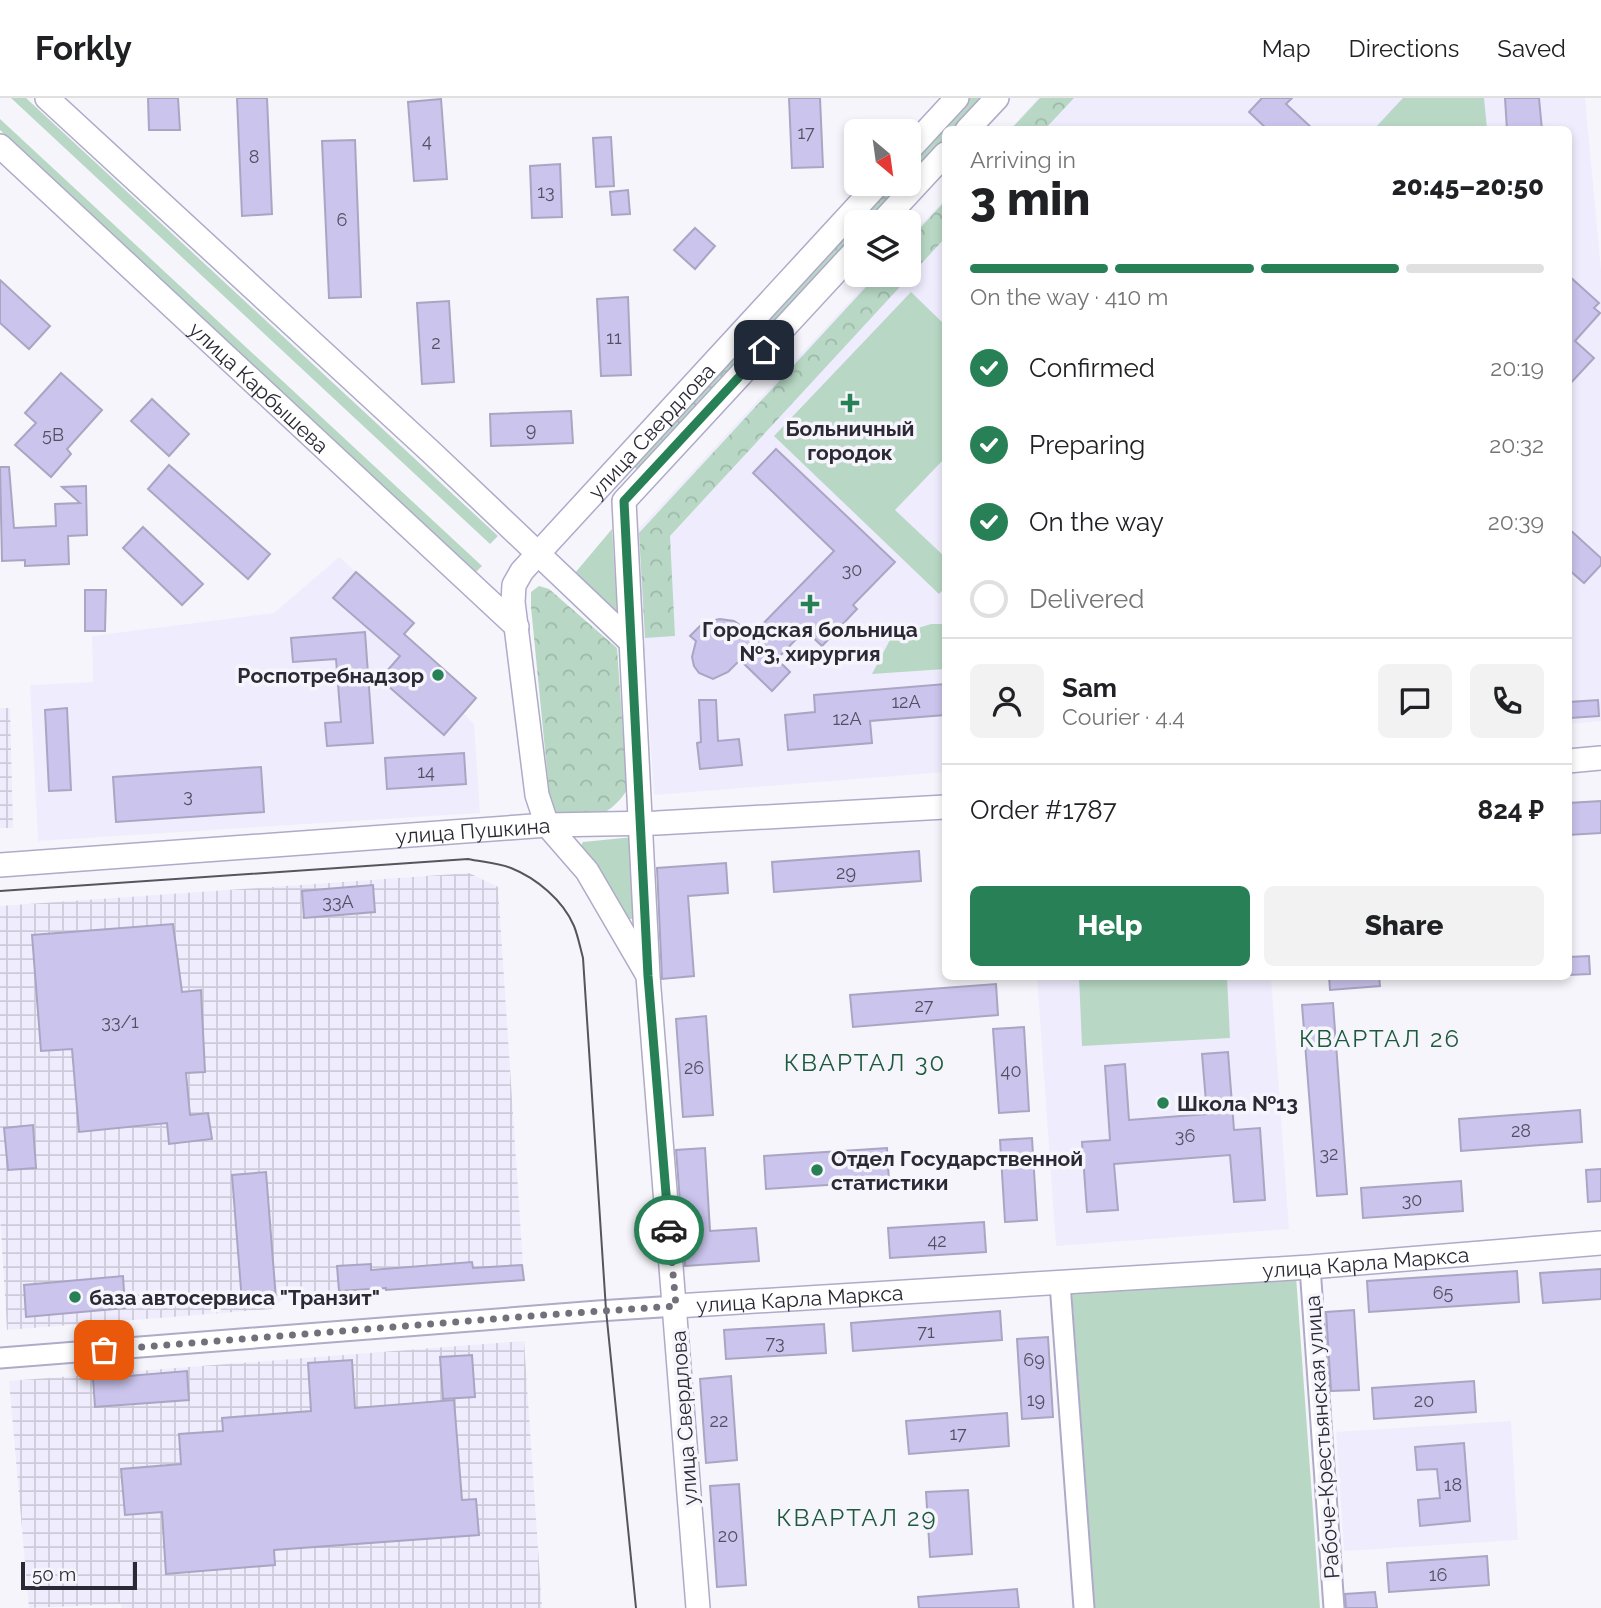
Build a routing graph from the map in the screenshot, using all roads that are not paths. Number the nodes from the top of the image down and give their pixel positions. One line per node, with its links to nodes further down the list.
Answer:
1 (47, 98): 11 (street)
2 (957, 98): 5 (street)
3 (997, 98): 4 (street)
4 (971, 126)
5 (921, 137)
6 (0, 146): 12 (street, улица Карбышева)
7 (942, 157): 9 (street)
8 (867, 196): 11 (street, улица Свердлова)
9 (893, 210)
10 (844, 263): 13 (street, улица Свердлова)
11 (538, 554): 12 (street, улица Свердлова); 13 (street)
12 (517, 627): 18 (street, улица Свердлова)
13 (631, 642): 17 (street, улица Свердлова)
14 (1601, 758): 15 (street)
15 (1572, 761)
16 (942, 807): 17 (street, улица Пушкина)
17 (642, 824): 18 (street, улица Пушкина); 20 (street, улица Свердлова)
18 (547, 825): 19 (street, улица Пушкина); 20 (street, улица Свердлова)
19 (0, 865)
20 (648, 976): 24 (street, улица Свердлова)
21 (1601, 1243): 22 (street, улица Карла Маркса)
22 (1310, 1266): 23 (street, улица Карла Маркса); 28 (street, Рабоче-Крестьянская улица)
23 (1060, 1283): 24 (street, улица Карла Маркса); 27 (street)
24 (676, 1306): 25 (street, улица Карла Маркса); 26 (street, улица Свердлова)
25 (0, 1358)
26 (698, 1608)
27 (1084, 1608)
28 (1334, 1608)

